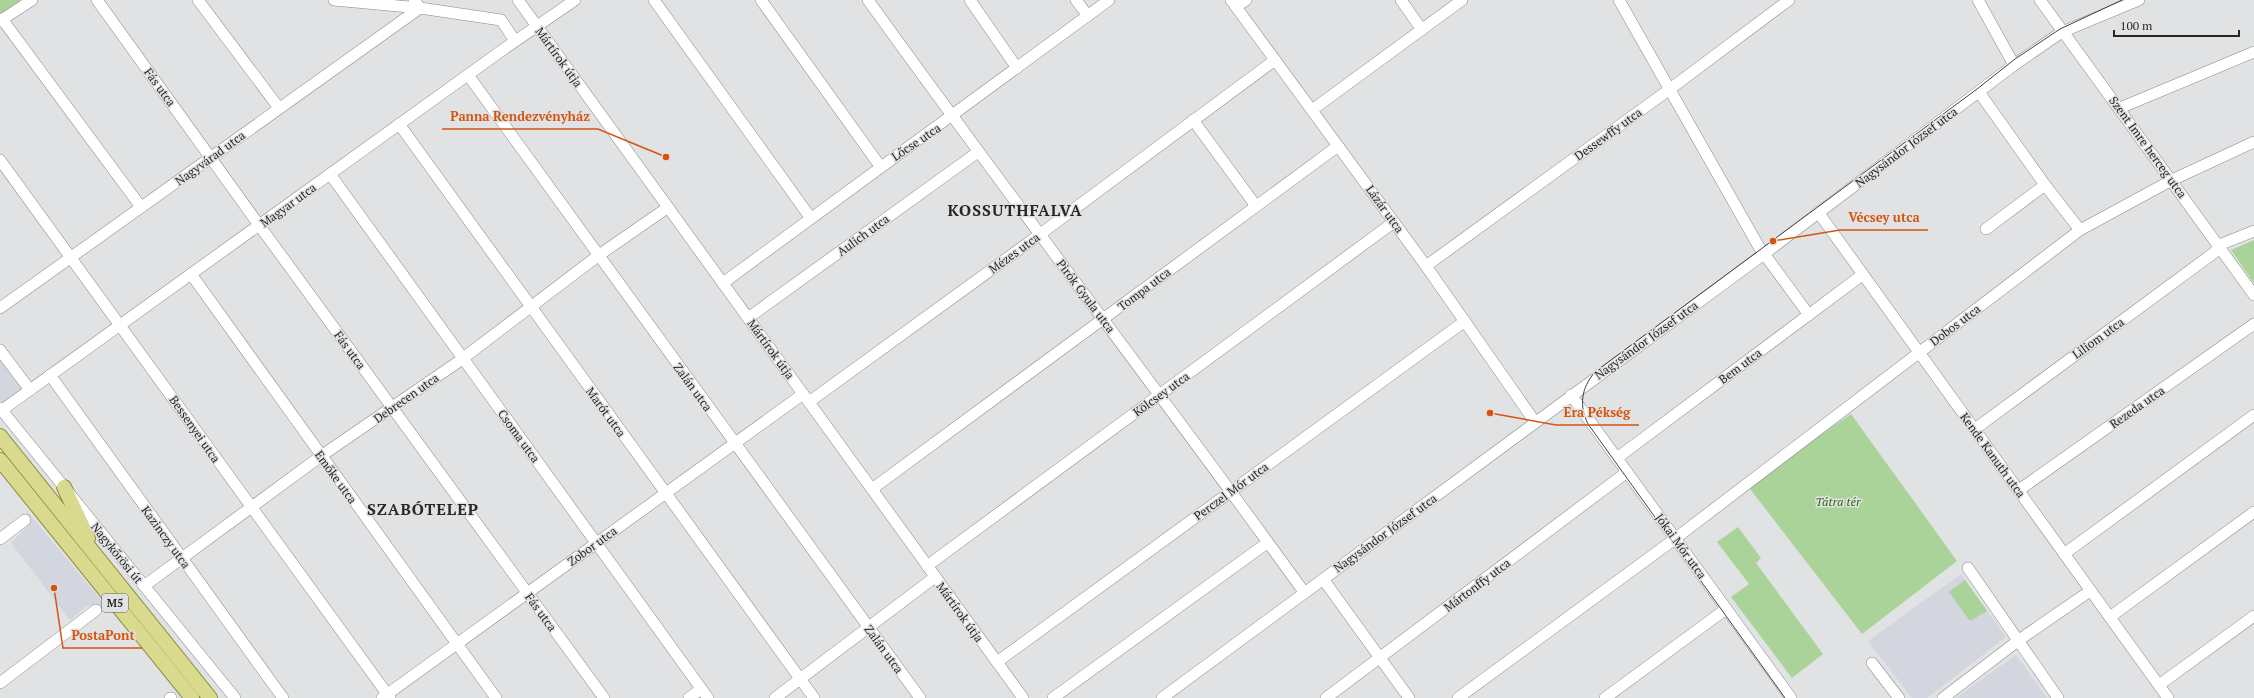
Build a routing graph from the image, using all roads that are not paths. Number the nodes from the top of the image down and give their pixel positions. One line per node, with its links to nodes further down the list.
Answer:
1 (32, 0): 25 (street)
2 (98, 0): 47 (street, Fás utca)
3 (198, 0): 38 (street)
4 (334, 0): 23 (street)
5 (518, 0): 26 (street, Mártírok útja)
6 (575, 0): 26 (street, Magyar utca)
7 (654, 0): 57 (street)
8 (761, 0): 49 (street)
9 (868, 0): 41 (street, Pirók Gyula utca)
10 (970, 0): 34 (street)
11 (1076, 0): 24 (street)
12 (1110, 0): 24 (street, Lőcse utca)
13 (1246, 0): 22 (street)
14 (1401, 0): 28 (street)
15 (1462, 0): 28 (street)
16 (1619, 0): 36 (street)
17 (1789, 0): 36 (street, Dessewffy utca)
18 (1978, 0): 33 (street)
19 (2040, 0): 29 (street, Szent Imre herceg utca)
20 (2140, 0): 29 (street, Nagysándor József utca)
21 (417, 4): 23 (street); 27 (street, Nagyvárad utca); 30 (street)
22 (1233, 4): 32 (street, Lázár utca)
23 (388, 6): 27 (street)
24 (1088, 16): 34 (street, Lőcse utca)
25 (1, 20): 54 (street)
26 (537, 26): 30 (street, Magyar utca); 55 (street, Mártírok útja)
27 (389, 30): 38 (street, Nagyvárad utca)
28 (1422, 30): 40 (street)
29 (2062, 32): 33 (street, Nagysándor József utca); 39 (street, Szent Imre herceg utca)
30 (515, 41): 35 (street, Magyar utca)
31 (2254, 52): 39 (street)
32 (1275, 60): 40 (street, Lázár utca); 42 (street, Mézes utca)
33 (2014, 65): 37 (street, Nagysándor József utca)
34 (1016, 68): 41 (street, Lőcse utca)
35 (468, 75): 43 (street, Magyar utca); 66 (street, Zalán utca)
36 (1670, 89): 65 (street); 68 (street, Dessewffy utca)
37 (1979, 92): 52 (street); 56 (street, Nagysándor József utca)
38 (279, 108): 47 (street, Nagyvárad utca)
39 (2120, 108): 51 (street, Szent Imre herceg utca)
40 (1312, 110): 45 (street, Lázár utca)
41 (952, 117): 46 (street, Pirók Gyula utca); 49 (street, Lőcse utca)
42 (1193, 120): 53 (street); 63 (street, Mézes utca)
43 (399, 124): 50 (street, Magyar utca); 73 (street, Marót utca)
44 (2254, 142): 51 (street, Dobos utca)
45 (1338, 146): 53 (street, Tompa utca); 58 (street, Lázár utca)
46 (978, 152): 63 (street, Pirók Gyula utca); 76 (street, Aulich utca)
47 (211, 158): 54 (street, Nagyvárad utca); 59 (street, Fás utca)
48 (0, 160): 67 (street, Bessenyei utca)
49 (880, 166): 57 (street, Lőcse utca)
50 (330, 174): 59 (street, Magyar utca); 83 (street, Csoma utca)
51 (2172, 180): 61 (street, Dobos utca); 64 (street, Szent Imre herceg utca)
52 (2045, 185): 60 (street); 61 (street)
53 (1256, 206): 77 (street, Tompa utca)
54 (142, 207): 67 (street, Nagyvárad utca)
55 (667, 208): 66 (street, Debrecen utca); 71 (street, Mártírok útja)
56 (1818, 212): 65 (street, Nagysándor József utca); 70 (street, Kende Kanuth utca)
57 (810, 217): 71 (street, Lőcse utca)
58 (1394, 222): 68 (street, Lázár utca); 86 (street, Kölcsey utca)
59 (259, 225): 69 (street, Magyar utca); 89 (street, Fás utca)
60 (1986, 229)
61 (2080, 230): 82 (street, Dobos utca)
62 (2254, 231): 64 (street)
63 (1039, 235): 77 (street, Pirók Gyula utca); 88 (street, Mézes utca)
64 (2218, 246): 72 (street, Szent Imre herceg utca); 93 (street, Liliom utca)
65 (1764, 254): 75 (street); 87 (street, Nagysándor József utca)
66 (599, 255): 73 (street, Debrecen utca); 95 (street, Zalán utca)
67 (72, 257): 74 (street, Nagyvárad utca); 80 (street, Bessenyei utca)
68 (1426, 266): 78 (street, Lázár utca)
69 (192, 274): 80 (street, Magyar utca); 96 (street, Emőke utca)
70 (1862, 275): 75 (street, Bem utca); 82 (street, Kende Kanuth utca)
71 (723, 283): 76 (street, Mártírok útja)
72 (2254, 295)
73 (531, 307): 83 (street, Debrecen utca); 104 (street, Marót utca)
74 (0, 308)
75 (1809, 315): 97 (street, Bem utca)
76 (748, 318): 88 (street, Mártírok útja)
77 (1103, 319): 86 (street, Pirók Gyula utca); 101 (street, Tompa utca)
78 (1465, 321): 92 (street, Lázár utca); 103 (street, Perczel Mór utca)
79 (2254, 324): 102 (street, Rezeda utca)
80 (121, 325): 84 (street, Magyar utca); 105 (street, Bessenyei utca)
81 (0, 350): 85 (street)
82 (1918, 352): 93 (street, Kende Kanuth utca); 108 (street, Dobos utca)
83 (462, 358): 89 (street, Debrecen utca); 111 (street, Csoma utca)
84 (50, 375): 85 (street, Magyar utca); 114 (street, Kazinczy utca)
85 (30, 390): 90 (street, Magyar utca)
86 (1161, 394): 103 (street, Pirók Gyula utca); 115 (street, Kölcsey utca)
87 (1571, 395): 92 (street, Nagysándor József utca); 97 (street, Jókai Mór utca)
88 (806, 398): 95 (street, Zobor utca); 101 (street, Mártírok útja)
89 (393, 408): 96 (street, Debrecen utca); 122 (street, Fás utca)
90 (1, 409): 100 (street, Nagykőrösi út)
91 (2254, 415): 112 (street)
92 (1535, 422): 118 (street, Nagysándor József utca)
93 (1975, 429): 102 (street, Kende Kanuth utca)
94 (0, 436): 113 (main road, Nagykőrösi út / M5)
95 (734, 443): 104 (street, Zobor utca); 127 (street, Zalán utca)
96 (321, 456): 105 (street, Debrecen utca); 129 (street, Emőke utca)
97 (1617, 458): 99 (street, Jókai Mór utca)
98 (0, 460): 139 (main road, M5)
99 (1627, 472): 108 (street, Jókai Mór utca); 130 (street, Mártonffy utca)
100 (64, 487): 113 (main road); 119 (street, Nagykőrösi út)
101 (872, 489): 115 (street, Mártírok útja)
102 (2019, 490): 112 (street, Kende Kanuth utca)
103 (1231, 492): 110 (street, Pirók Gyula utca); 131 (street, Perczel Mór utca)
104 (664, 494): 111 (street, Zobor utca); 133 (street, Marót utca)
105 (251, 507): 114 (street, Debrecen utca); 137 (street, Bessenyei utca)
106 (2254, 512): 126 (street)
107 (25, 520): 109 (street)
108 (1675, 538): 123 (street, Jókai Mór utca); 155 (street, Dobos utca)
109 (0, 539)
110 (1267, 542): 121 (street, Pirók Gyula utca); 151 (street)
111 (596, 543): 122 (street, Zobor utca); 136 (street, Csoma utca)
112 (2064, 554): 120 (street, Kende Kanuth utca)
113 (97, 558): 140 (main road, Nagykőrösi út / M5)
114 (182, 558): 119 (street, Debrecen utca); 142 (street, Kazinczy utca)
115 (927, 566): 117 (street, Mártírok útja)
116 (1968, 568): 128 (street)
117 (935, 577): 127 (street); 131 (street, Mártírok útja)
118 (1323, 579): 121 (street, Nagysándor József utca); 130 (street)
119 (144, 586): 141 (street, Nagykőrösi út)
120 (2090, 591): 126 (street, Kende Kanuth utca); 128 (street)
121 (1304, 592): 152 (street, Nagysándor József utca)
122 (527, 593): 129 (street, Zobor utca); 144 (street, Fás utca)
123 (1726, 609): 138 (street, Jókai Mór utca); 156 (street)
124 (96, 610): 134 (street)
125 (2254, 616): 135 (street)
126 (2110, 617): 135 (street, Kende Kanuth utca)
127 (868, 628): 133 (street); 149 (street, Zalán utca)
128 (2019, 640): 158 (street); 159 (street); 160 (street)
129 (458, 644): 137 (street, Zobor utca); 143 (street, Emőke utca)
130 (1380, 658): 153 (street, Mártonffy utca); 154 (street)
131 (997, 662): 150 (street, Mártírok útja)
132 (1872, 663): 157 (street)
133 (800, 679): 147 (street); 148 (street, Marót utca)
134 (0, 683)
135 (2159, 685): 161 (street, Kende Kanuth utca)
136 (701, 689): 145 (street); 146 (street, Csoma utca)
137 (386, 697)
138 (1787, 697)
139 (192, 698)
140 (210, 698)
141 (235, 698)
142 (284, 698)
143 (496, 698)
144 (604, 698)
145 (689, 698)
146 (708, 698)
147 (775, 698)
148 (814, 698)
149 (920, 698)
150 (1023, 698)
151 (1053, 698)
152 (1162, 698)
153 (1326, 698)
154 (1409, 698)
155 (1458, 698)
156 (1605, 698)
157 (1899, 698)
158 (1936, 698)
159 (1943, 698)
160 (2058, 698)
161 (2168, 698)

